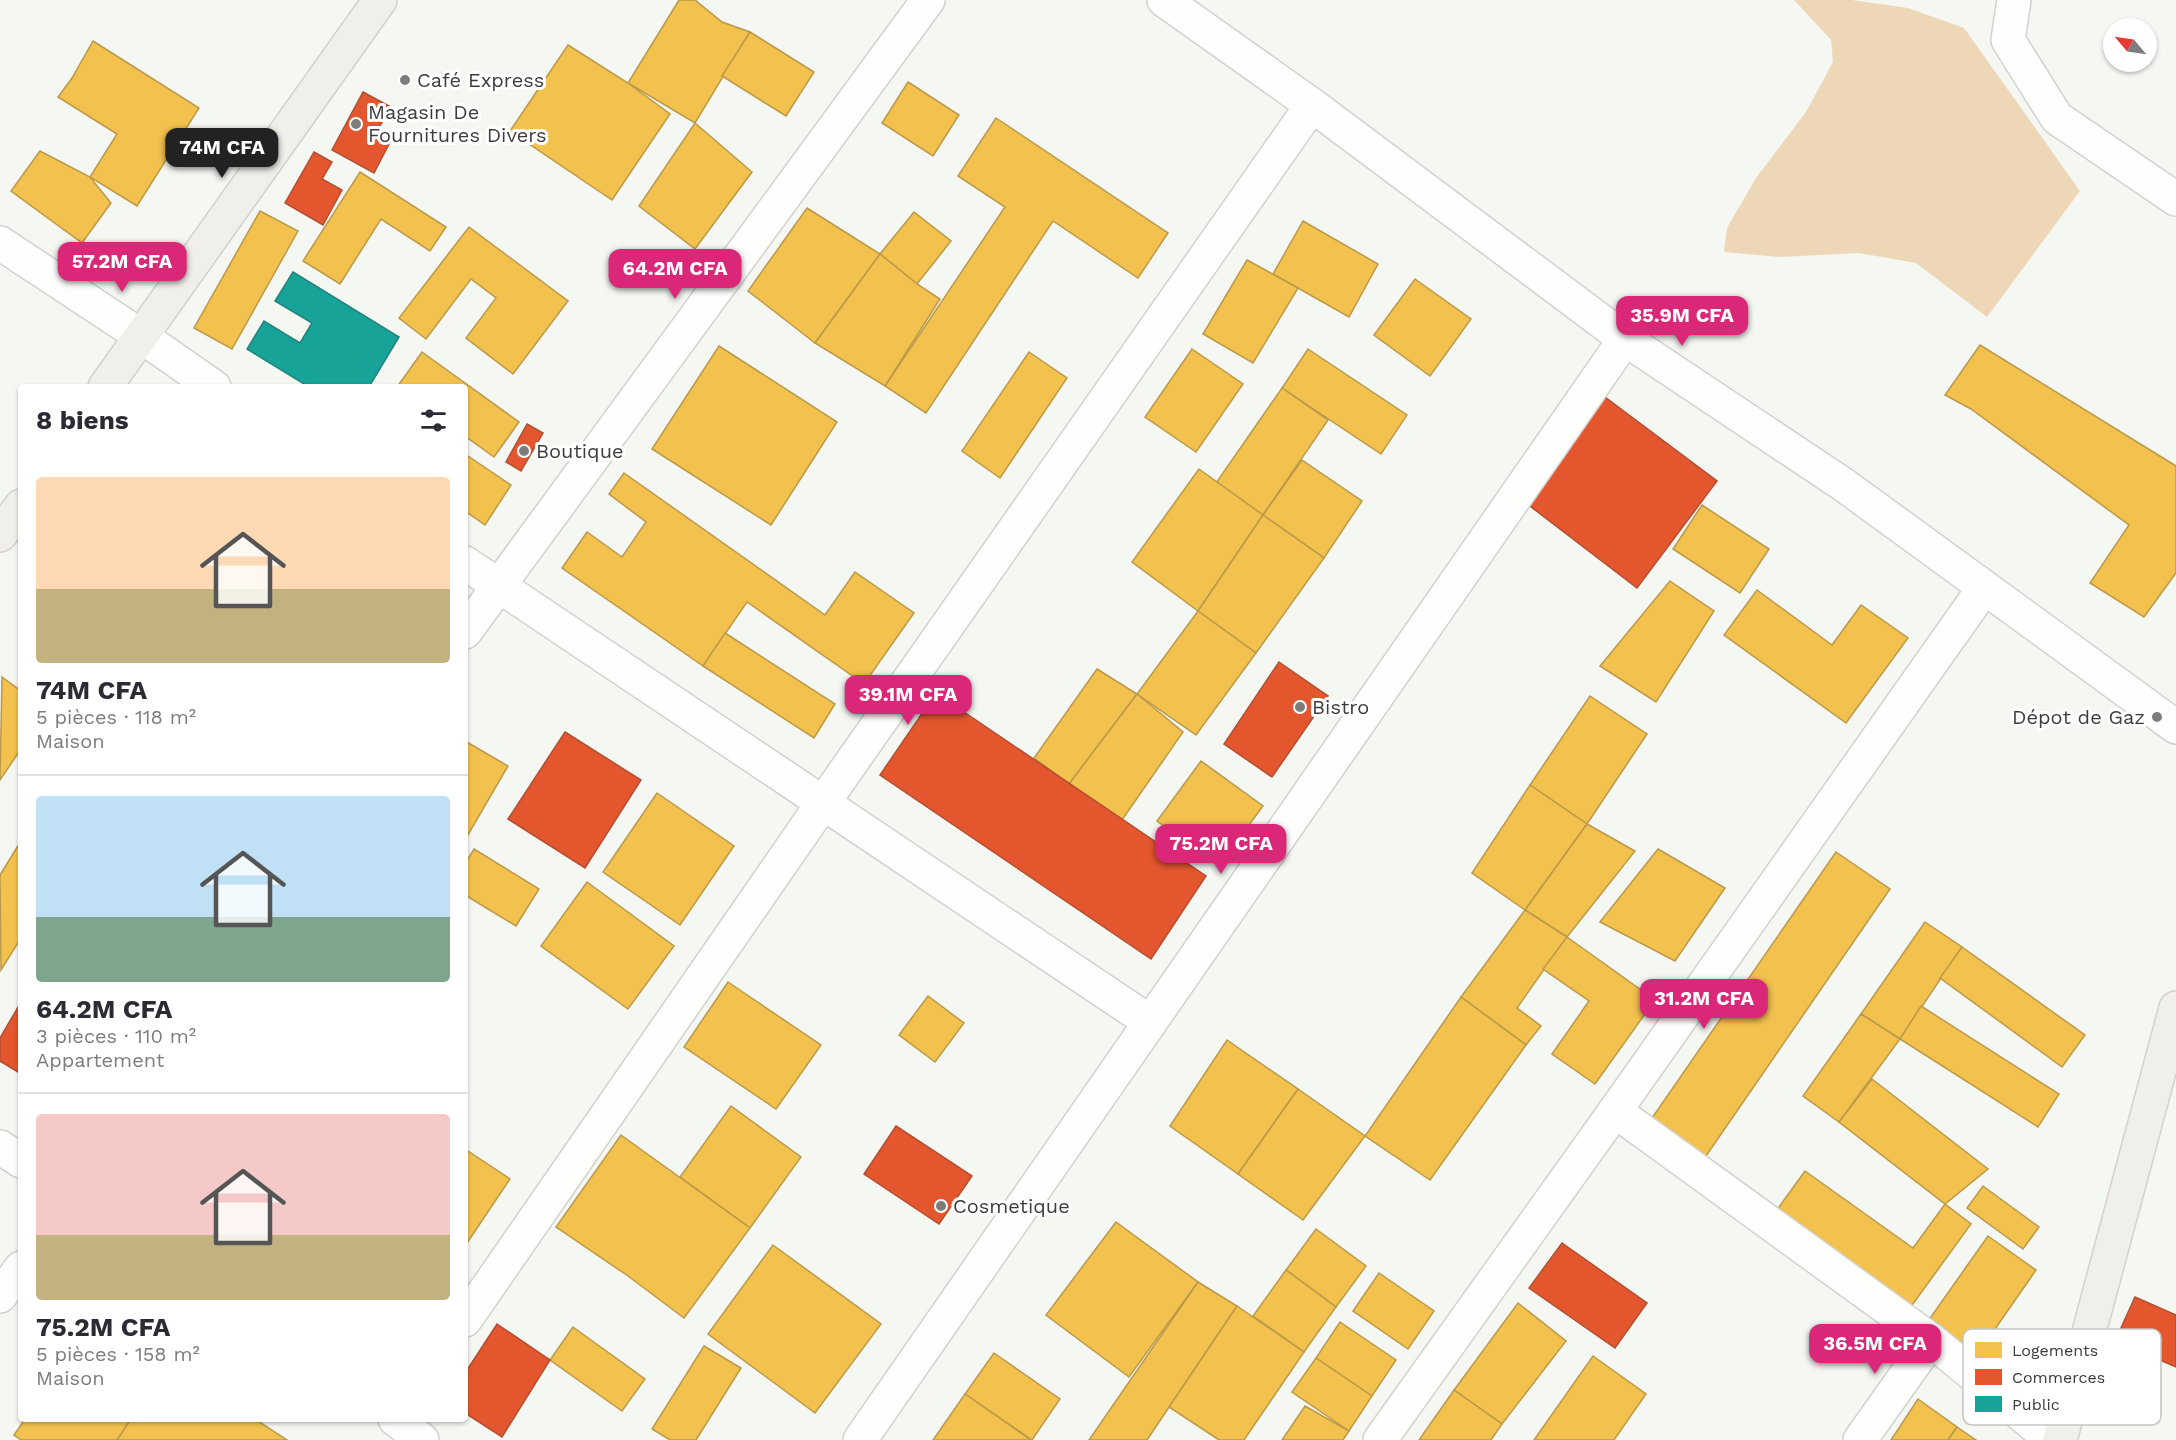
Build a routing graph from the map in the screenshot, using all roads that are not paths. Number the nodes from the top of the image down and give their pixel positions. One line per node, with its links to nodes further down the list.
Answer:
1 (380, 0): 8 (street)
2 (928, 0): 15 (street)
3 (1164, 0): 5 (street)
4 (2014, 0): 6 (street)
5 (1312, 105): 9 (street); 19 (street)
6 (2176, 199)
7 (0, 243): 8 (street)
8 (141, 336): 10 (street); 11 (street)
9 (1625, 339): 16 (street); 21 (street)
10 (107, 384)
11 (209, 384)
12 (18, 510): 13 (street)
13 (0, 535)
14 (468, 565): 15 (street)
15 (497, 586): 17 (street); 19 (street)
16 (1984, 588): 18 (street); 22 (street)
17 (468, 628)
18 (2176, 727)
19 (823, 803): 21 (street); 27 (street)
20 (2176, 1008): 28 (street)
21 (1150, 1022): 37 (street)
22 (1615, 1111): 29 (street); 38 (street)
23 (0, 1147): 24 (street)
24 (18, 1159)
25 (18, 1272): 26 (street)
26 (0, 1296)
27 (468, 1316)
28 (2090, 1329)
29 (1931, 1340): 30 (street); 39 (street)
30 (1963, 1366)
31 (394, 1422): 35 (street)
32 (400, 1422): 36 (street)
33 (2034, 1425): 40 (street)
34 (2064, 1425): 41 (street)
35 (382, 1440)
36 (422, 1440)
37 (860, 1440)
38 (1380, 1440)
39 (1860, 1440)
40 (2052, 1440)
41 (2060, 1440)

